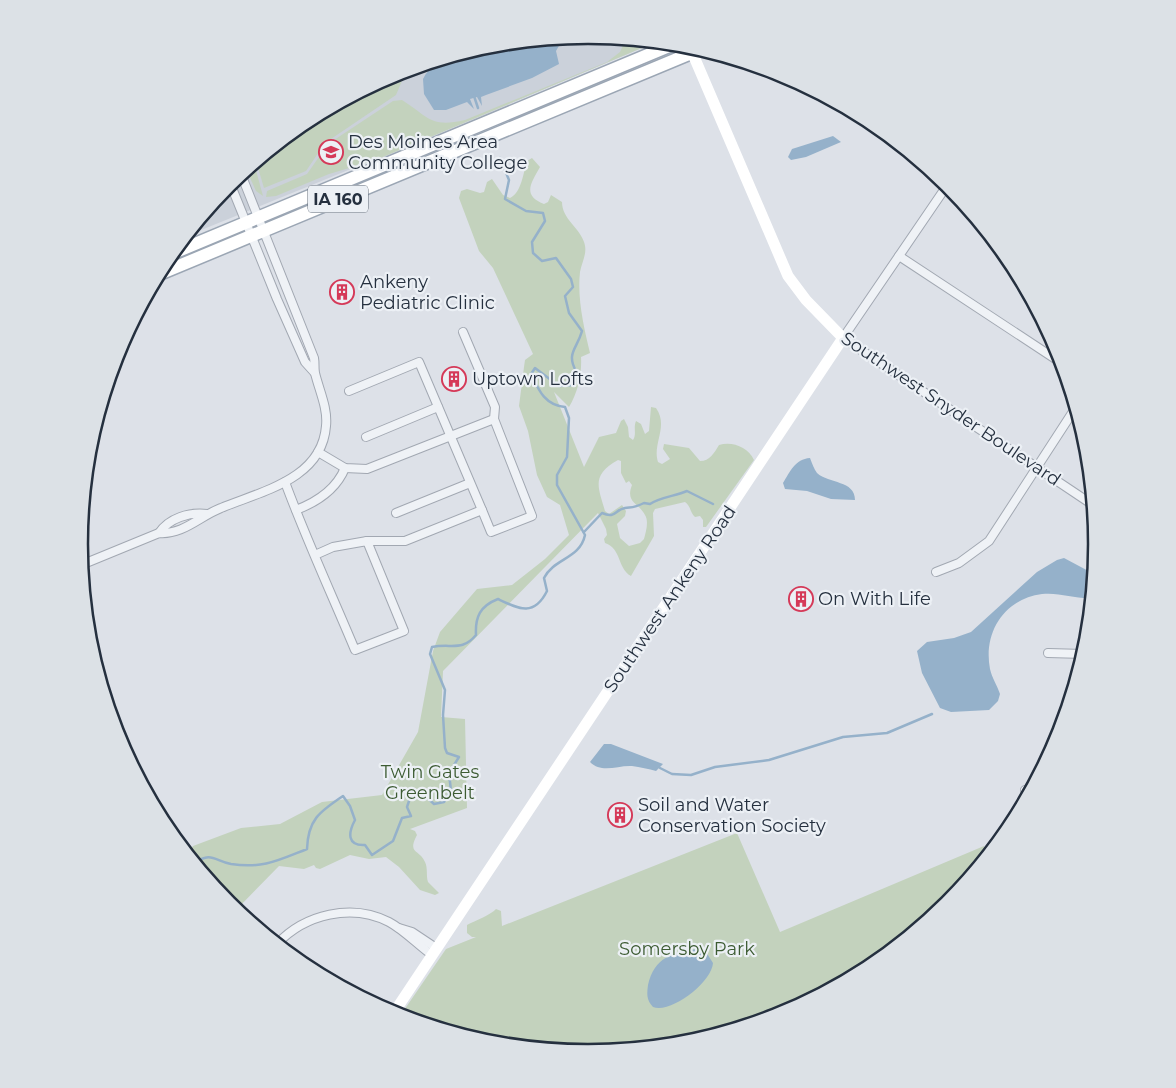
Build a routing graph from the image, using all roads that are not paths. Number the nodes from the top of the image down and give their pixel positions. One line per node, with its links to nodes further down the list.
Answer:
1 (661, 49): 7 (main road, IA 160)
2 (683, 53): 9 (main road, IA 160)
3 (694, 55): 15 (street, Southwest Snyder Boulevard)
4 (243, 182): 7 (street)
5 (233, 191): 8 (street)
6 (943, 191): 12 (street, Southwest Ankeny Road)
7 (258, 217): 8 (main road, IA 160); 9 (street)
8 (245, 223): 10 (street); 11 (main road, IA 160)
9 (263, 231): 10 (main road, IA 160); 17 (street)
10 (251, 236): 13 (main road, IA 160); 17 (street)
11 (184, 248)
12 (899, 256): 15 (street, Southwest Ankeny Road); 16 (street)
13 (170, 270)
14 (463, 332): 21 (street)
15 (843, 338): 26 (street, Southwest Snyder Boulevard); 42 (street, Southwest Ankeny Road)
16 (1051, 356)
17 (314, 372): 24 (street)
18 (349, 391): 19 (street)
19 (438, 407): 22 (street); 23 (street)
20 (1071, 415): 26 (street)
21 (494, 418): 22 (street); 31 (street)
22 (451, 436): 25 (street); 28 (street)
23 (366, 437)
24 (320, 449): 25 (street); 27 (street)
25 (345, 468): 30 (street)
26 (1037, 468): 29 (street, Southwest Snyder Boulevard); 38 (street)
27 (285, 482): 30 (street); 33 (street)
28 (470, 483): 31 (street); 32 (street)
29 (1086, 500)
30 (296, 510): 36 (street)
31 (482, 510): 35 (street)
32 (396, 513)
33 (207, 514): 34 (street); 34 (street)
34 (159, 533): 37 (street)
35 (367, 541): 36 (street); 36 (street)
36 (315, 555)
37 (89, 562)
38 (936, 572)
39 (1048, 653): 40 (street)
40 (1076, 654)
41 (282, 940): 42 (street)
42 (434, 952): 43 (street, Southwest Ankeny Road)
43 (398, 1006)

